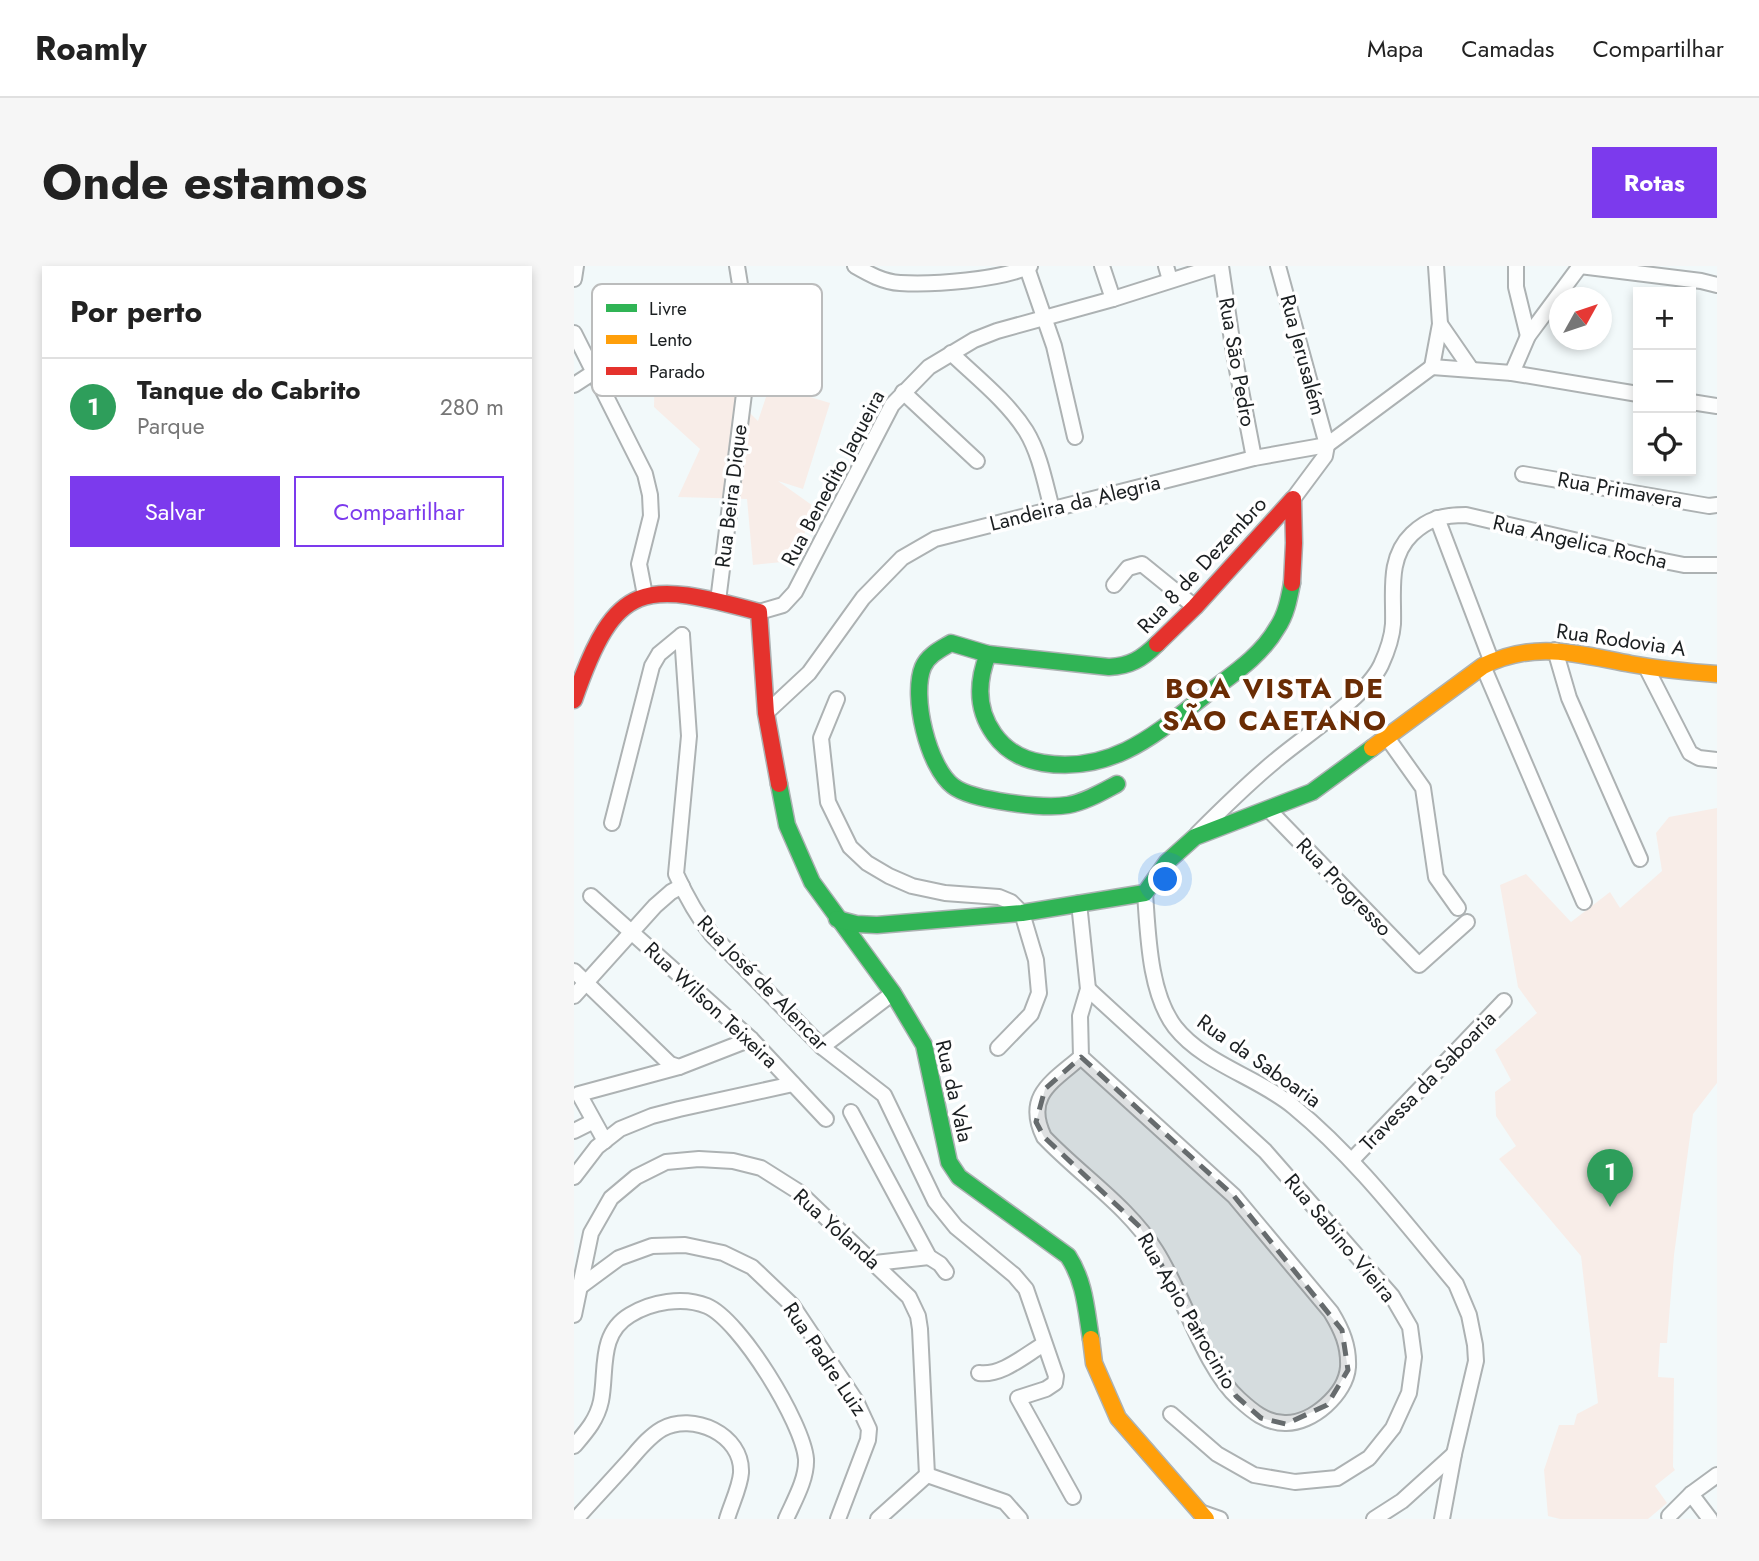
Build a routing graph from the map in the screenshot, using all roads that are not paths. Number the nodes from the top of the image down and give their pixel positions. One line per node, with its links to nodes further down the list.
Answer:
1 (576, 266): 14 (street)
2 (737, 266): 15 (street, Rua Beira Dique)
3 (855, 266): 11 (street)
4 (1102, 266): 17 (street)
5 (1219, 266): 13 (street, Rua Benedito Jaqueira); 37 (street, Rua São Pedro)
6 (1278, 266): 36 (street, Rua Jerusalém)
7 (1436, 266): 19 (street)
8 (1516, 266): 21 (street)
9 (1580, 266): 16 (street); 21 (street)
10 (1029, 267): 12 (street); 18 (street)
11 (874, 272): 12 (street)
12 (975, 272)
13 (1168, 273): 17 (street, Rua Benedito Jaqueira)
14 (574, 279)
15 (740, 284)
16 (1717, 285)
17 (1113, 299): 18 (street, Rua Benedito Jaqueira)
18 (1045, 318): 22 (street, Rua Benedito Jaqueira); 35 (street)
19 (1440, 324): 23 (street); 25 (street)
20 (574, 333): 24 (street)
21 (1528, 336): 27 (street)
22 (950, 353): 29 (street, Rua Benedito Jaqueira); 42 (street)
23 (1432, 366): 25 (street); 36 (street, Landeira da Alegria)
24 (592, 368)
25 (1471, 369): 27 (street)
26 (592, 373): 28 (street)
27 (1512, 373): 30 (street)
28 (574, 385)
29 (903, 392): 38 (street); 49 (street, Rua Benedito Jaqueira)
30 (1633, 393)
31 (606, 396): 46 (street)
32 (744, 396): 47 (street, Rua Beira Dique)
33 (1696, 403): 34 (street)
34 (1717, 406)
35 (1075, 437)
36 (1327, 445): 37 (street, Landeira da Alegria); 40 (street, Rua 8 de Dezembro)
37 (1254, 458): 42 (street, Landeira da Alegria)
38 (977, 461)
39 (1523, 474): 41 (street, Rua Primavera)
40 (1293, 499): 48 (street, Rua 8 de Dezembro); 51 (street, Rua 8 de Dezembro)
41 (1717, 505)
42 (1052, 509): 57 (street, Landeira da Alegria)
43 (1440, 517): 44 (street, Rua Angelica Rocha); 52 (street); 63 (street)
44 (1717, 565)
45 (1114, 585): 48 (street)
46 (645, 595): 47 (street); 56 (street)
47 (718, 601): 49 (street)
48 (1195, 607): 51 (street, Rua 8 de Dezembro)
49 (759, 612): 57 (street, Rua da Vala)
50 (1555, 650): 52 (street, Rua Rodovia A); 53 (street, Rua Rodovia A); 64 (street)
51 (988, 654): 60 (street)
52 (1487, 663): 58 (street, Rua Rodovia A); 68 (street)
53 (1646, 667): 54 (street, Rua Rodovia A); 59 (street)
54 (1717, 674)
55 (837, 699): 71 (street)
56 (574, 700)
57 (766, 713): 72 (street, Rua da Vala)
58 (1386, 736): 61 (street, Rua Rodovia A); 70 (street)
59 (1717, 760)
60 (1117, 784)
61 (1269, 810): 63 (street, Rua Rodovia A); 73 (street, Rua Progresso)
62 (612, 823): 65 (street)
63 (1195, 837): 66 (street)
64 (1640, 859)
65 (676, 884): 74 (street); 82 (street, Rua José de Alencar)
66 (1145, 893): 69 (street); 92 (street, Rua da Saboaria)
67 (591, 896): 74 (street, Rua Wilson Teixeira)
68 (1584, 902)
69 (1079, 903): 71 (street); 77 (street)
70 (1458, 908)
71 (1022, 913): 72 (street); 83 (street)
72 (837, 919): 78 (street, Rua da Vala)
73 (1467, 922)
74 (633, 932): 76 (street); 81 (street, Rua Wilson Teixeira)
75 (574, 971): 76 (street)
76 (587, 982): 79 (street); 85 (street)
77 (1088, 989): 84 (street); 101 (street, Rua Sabino Vieira)
78 (892, 993): 82 (street); 108 (street, Rua da Vala)
79 (574, 996)
80 (1504, 1001): 92 (street, Travessa da Saboaria)
81 (751, 1039): 85 (street); 86 (street, Rua Wilson Teixeira)
82 (822, 1047): 99 (street, Rua José de Alencar)
83 (998, 1048)
84 (1081, 1058): 84 (street, Rua Apio Patrocinio)
85 (679, 1067): 89 (street)
86 (793, 1084): 88 (street, Rua Wilson Teixeira); 91 (street)
87 (851, 1112): 94 (street)
88 (826, 1119)
89 (593, 1122): 90 (street); 91 (street)
90 (574, 1131)
91 (604, 1140): 93 (street)
92 (1352, 1160): 103 (street, Rua da Saboaria)
93 (574, 1177)
94 (929, 1257): 95 (street); 96 (street)
95 (875, 1263): 97 (street, Rua Yolanda); 104 (street, Rua Yolanda)
96 (946, 1272)
97 (581, 1286): 98 (street, Rua Yolanda); 113 (street, Rua Padre Luiz)
98 (574, 1315)
99 (1044, 1344): 100 (street); 107 (street, Rua José de Alencar)
100 (979, 1373)
101 (1171, 1414)
102 (574, 1446): 112 (street)
103 (1454, 1454): 117 (street); 118 (street, Rua da Saboaria)
104 (927, 1475): 114 (street); 115 (street)
105 (1717, 1475): 106 (street)
106 (1691, 1494): 109 (street); 119 (street)
107 (1073, 1497)
108 (1203, 1516): 116 (street)
109 (1668, 1516)
110 (576, 1519): 111 (street)
111 (727, 1519)
112 (786, 1519)
113 (838, 1519)
114 (878, 1519)
115 (1020, 1519)
116 (1220, 1519)
117 (1374, 1519)
118 (1442, 1519)
119 (1710, 1519)

